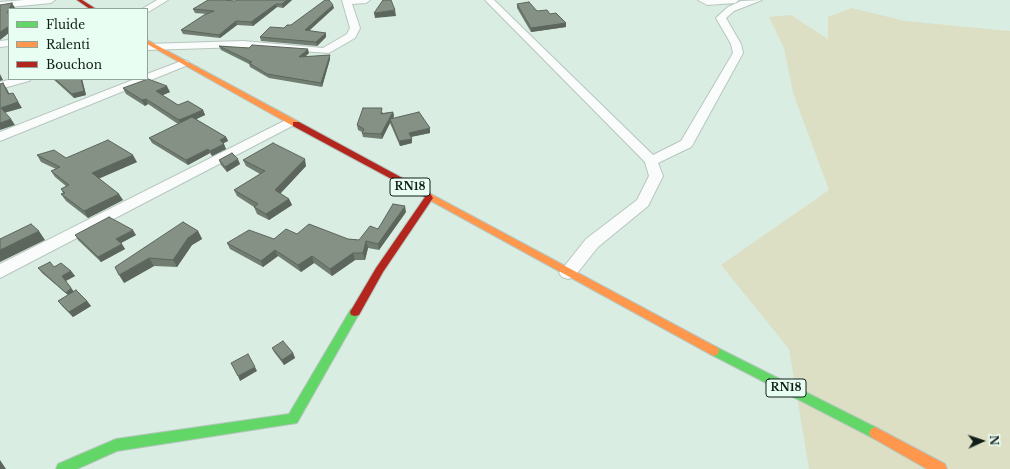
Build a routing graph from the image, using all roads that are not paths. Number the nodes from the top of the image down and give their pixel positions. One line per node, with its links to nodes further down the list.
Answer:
1 (51, 0): 10 (street)
2 (79, 0): 11 (main road)
3 (164, 0): 12 (street)
4 (366, 0): 9 (street)
5 (489, 0): 21 (street)
6 (702, 0): 7 (street)
7 (735, 0)
8 (758, 0): 21 (street)
9 (347, 1): 13 (street)
10 (0, 5)
11 (91, 8)
12 (148, 8)
13 (149, 45): 14 (main road, RN18)
14 (184, 63): 15 (street); 19 (main road, RN18)
15 (148, 78)
16 (21, 80): 18 (street)
17 (143, 80): 20 (street)
18 (0, 86)
19 (290, 122): 22 (main road, RN18); 23 (street)
20 (0, 137)
21 (651, 161): 24 (street)
22 (429, 198): 24 (main road, RN18); 25 (main road)
23 (0, 272)
24 (568, 273): 26 (main road, RN18)
25 (63, 469)
26 (940, 469)

